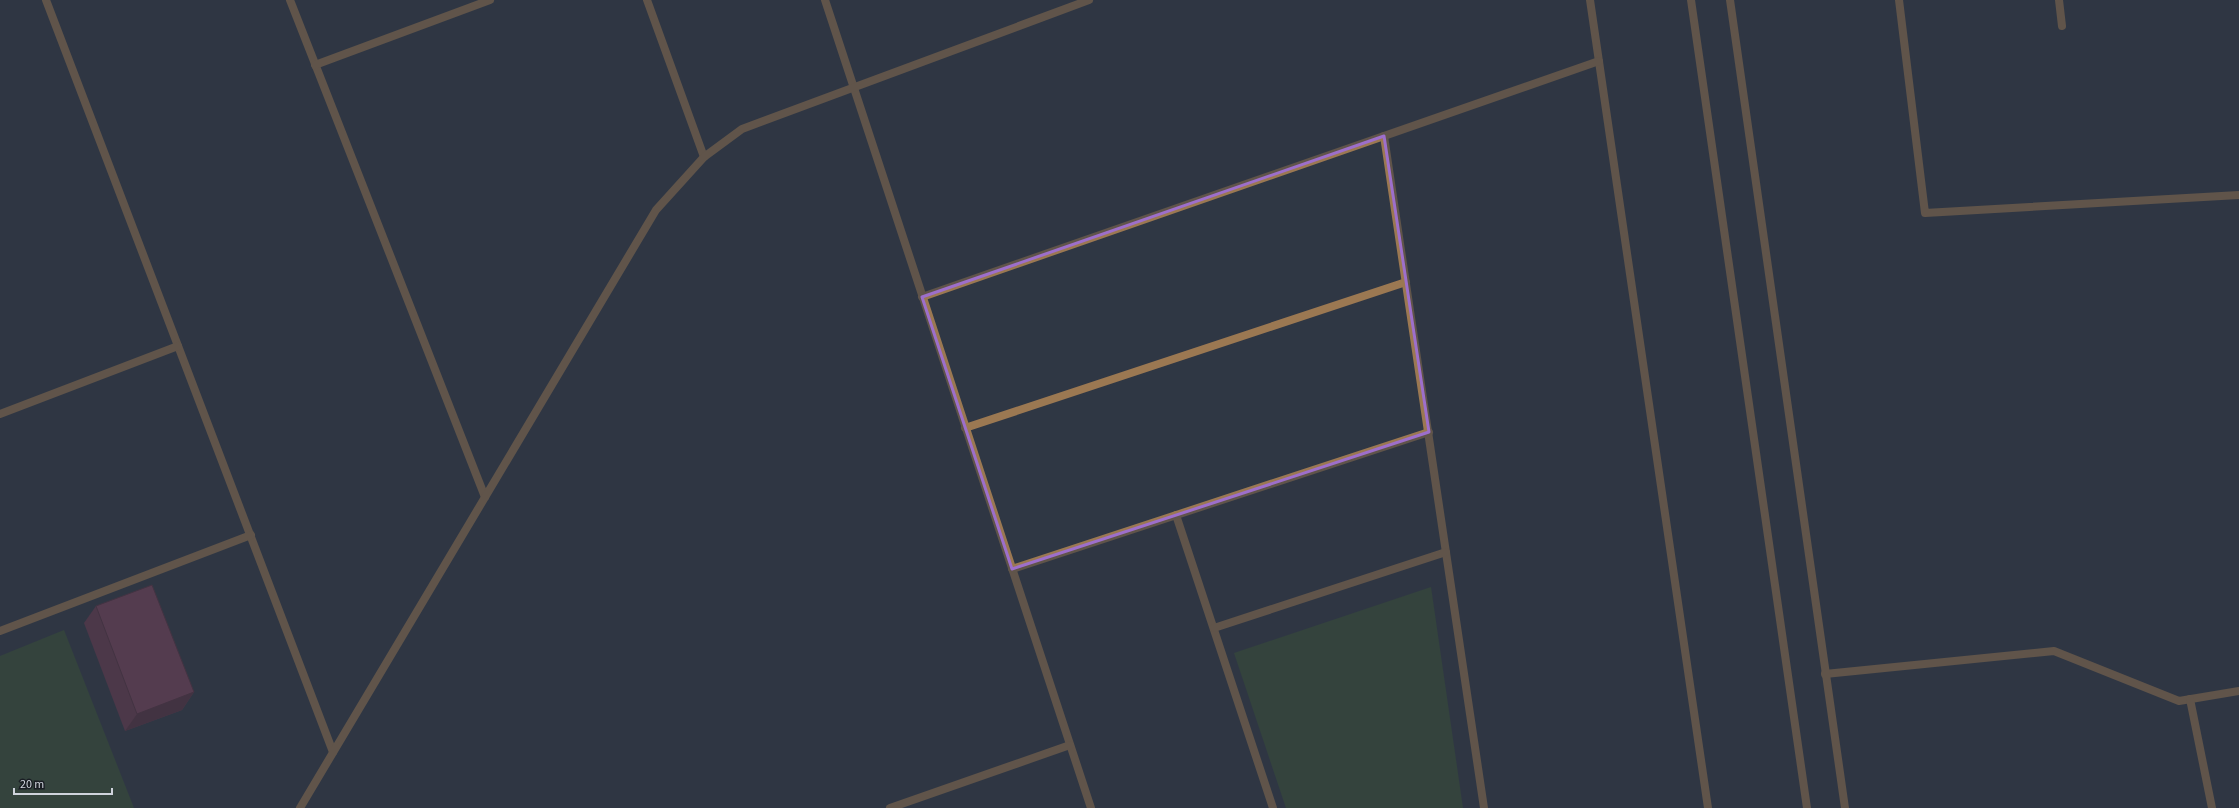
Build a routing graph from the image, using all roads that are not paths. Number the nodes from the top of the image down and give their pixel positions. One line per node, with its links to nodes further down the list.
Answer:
1 (48, 0): 21 (street)
2 (290, 0): 14 (street)
3 (490, 0): 14 (street)
4 (647, 0): 17 (street)
5 (825, 0): 15 (street)
6 (1089, 0): 15 (street)
7 (1590, 0): 13 (street)
8 (1691, 0): 43 (street)
9 (1730, 0): 32 (street)
10 (1899, 0): 18 (street)
11 (2059, 0): 12 (street)
12 (2062, 26)
13 (1599, 61): 16 (street); 42 (street)
14 (316, 65): 25 (street)
15 (853, 88): 17 (street); 20 (street)
16 (1384, 136): 19 (street); 20 (street)
17 (704, 157): 25 (street)
18 (2239, 195)
19 (1406, 282): 23 (street); 24 (street)
20 (922, 297): 23 (street)
21 (178, 346): 22 (street); 27 (street)
22 (0, 414)
23 (965, 428): 29 (street)
24 (1429, 432): 26 (street); 28 (street)
25 (485, 497): 36 (street)
26 (1176, 515): 29 (street); 30 (street)
27 (251, 535): 31 (street); 36 (street)
28 (1446, 552): 30 (street); 41 (street)
29 (1012, 569): 35 (street)
30 (1214, 628): 40 (street)
31 (0, 631)
32 (1825, 674): 34 (street); 44 (street)
33 (2239, 691): 34 (street)
34 (2190, 699): 45 (street)
35 (1070, 745): 38 (street); 39 (street)
36 (333, 752): 37 (street)
37 (300, 808)
38 (890, 808)
39 (1091, 808)
40 (1273, 808)
41 (1484, 808)
42 (1708, 808)
43 (1807, 808)
44 (1844, 808)
45 (2212, 808)

